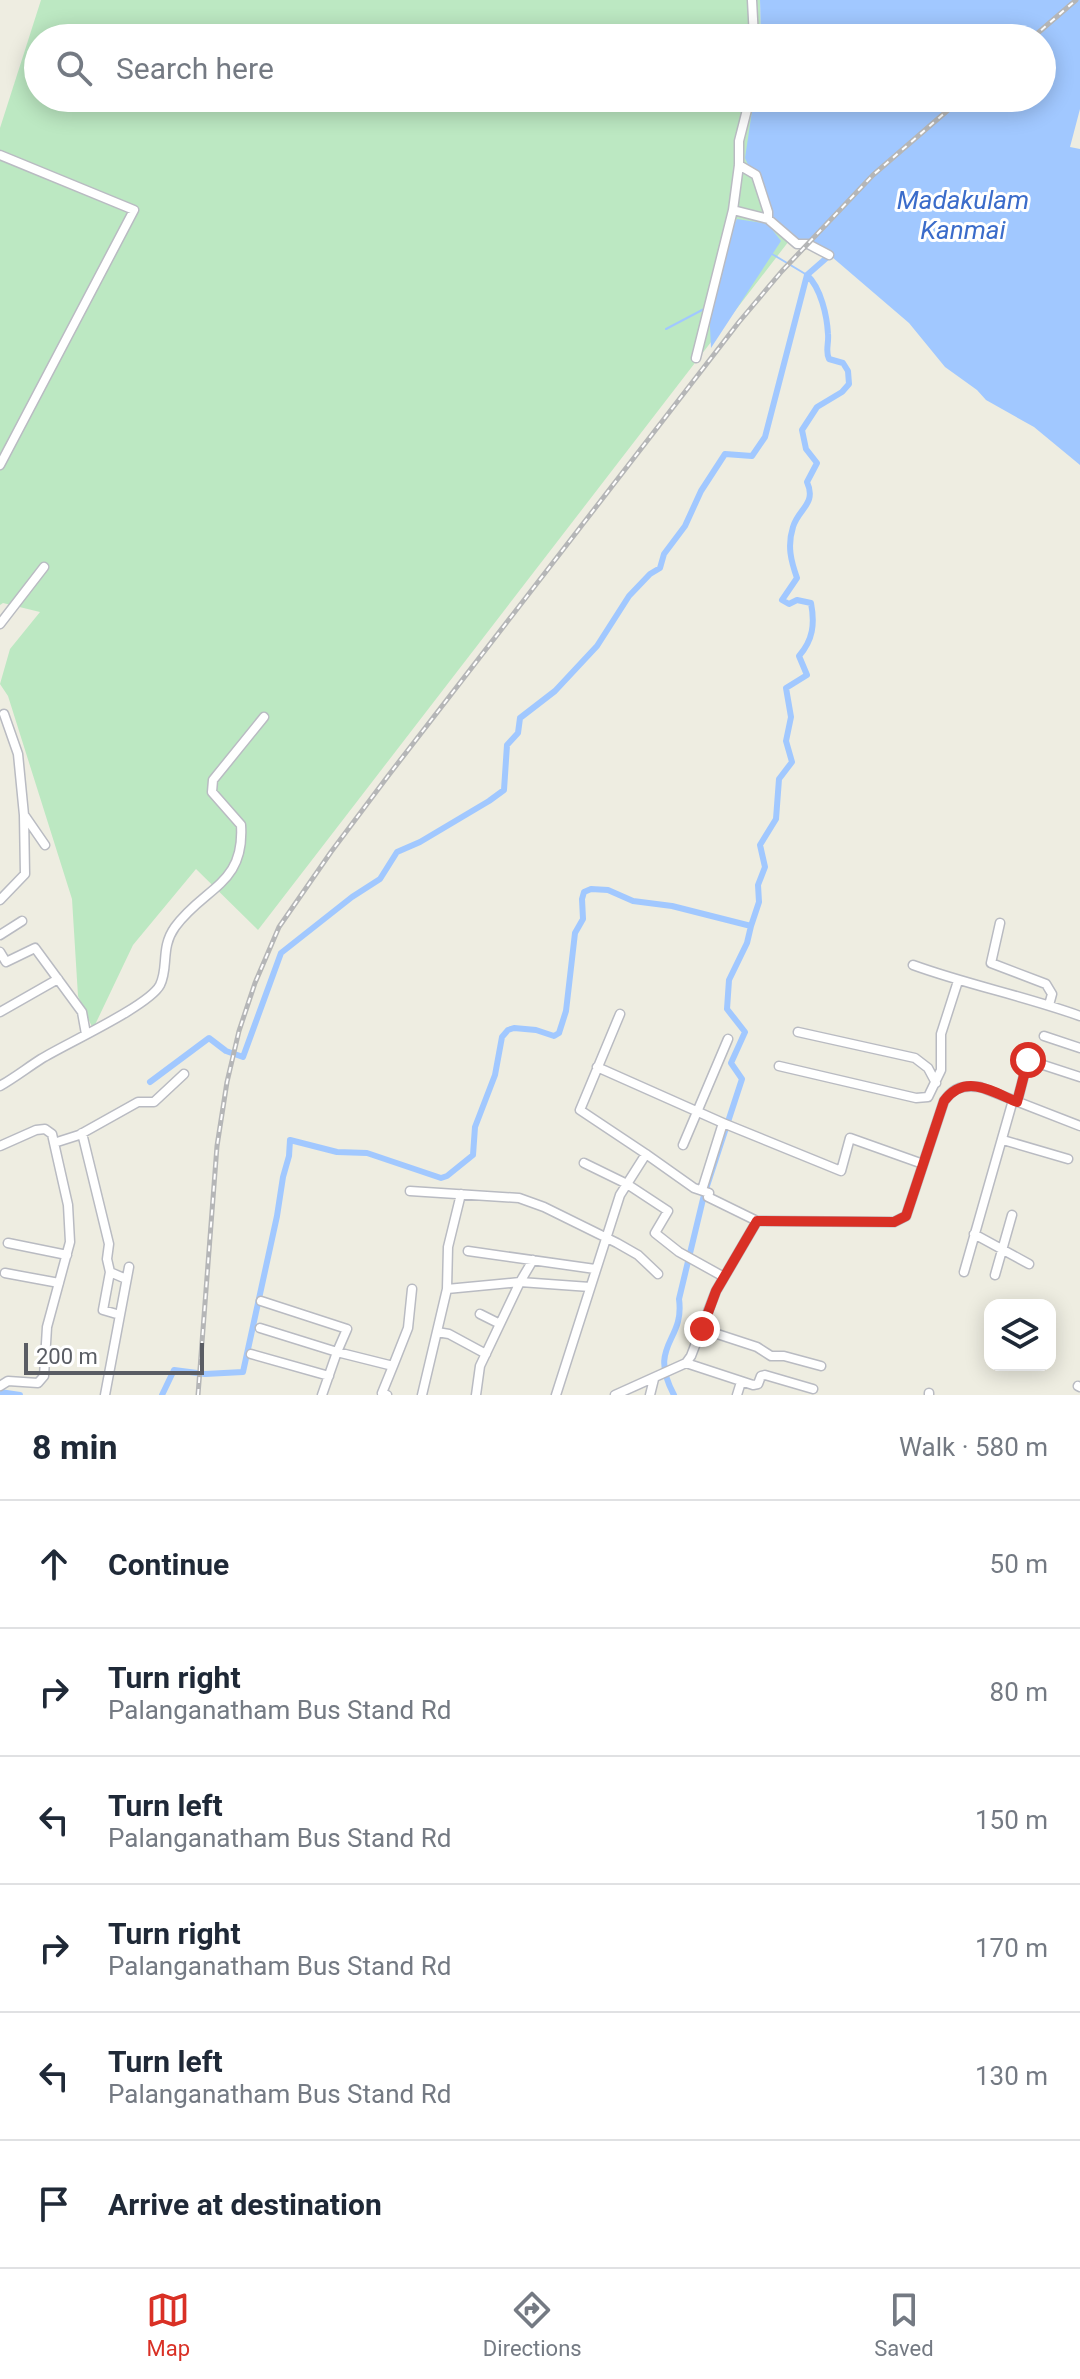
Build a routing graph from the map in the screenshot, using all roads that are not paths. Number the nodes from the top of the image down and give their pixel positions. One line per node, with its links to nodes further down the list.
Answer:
1 (752, 0): 2 (street)
2 (753, 24)
3 (746, 112): 5 (street)
4 (0, 155): 10 (street)
5 (739, 165): 6 (street); 7 (street)
6 (733, 210): 7 (street); 9 (street)
7 (768, 219): 8 (street)
8 (829, 255)
9 (696, 358)
10 (0, 465)
11 (44, 567): 12 (street)
12 (0, 624)
13 (4, 714): 15 (street)
14 (264, 717): 31 (street)
15 (24, 815): 16 (street); 17 (street)
16 (45, 845)
17 (0, 900)
18 (22, 921): 20 (street)
19 (1000, 923): 26 (street)
20 (0, 935)
21 (0, 952): 22 (street)
22 (3, 963): 24 (street)
23 (913, 965): 25 (street)
24 (58, 979): 27 (street); 31 (street)
25 (958, 981): 26 (street); 39 (street)
26 (1049, 1005): 29 (street)
27 (0, 1012)
28 (620, 1014): 36 (street)
29 (1080, 1016)
30 (798, 1032): 39 (street)
31 (86, 1034): 40 (street)
32 (1044, 1036): 34 (street)
33 (728, 1039): 42 (street)
34 (1080, 1048)
35 (779, 1066): 39 (street)
36 (597, 1067): 42 (street); 51 (street)
37 (184, 1074): 46 (street)
38 (1080, 1077): 41 (street)
39 (936, 1083)
40 (0, 1086)
41 (1015, 1101): 45 (street); 47 (street); 54 (street)
42 (697, 1111): 44 (street); 49 (street)
43 (1080, 1115): 45 (street)
44 (723, 1123): 54 (street); 57 (street)
45 (1078, 1126)
46 (82, 1133): 48 (street); 71 (street)
47 (1003, 1140): 52 (street); 61 (street)
48 (54, 1143): 50 (street); 66 (street)
49 (683, 1145)
50 (0, 1146)
51 (646, 1154): 55 (street); 57 (street)
52 (1068, 1159)
53 (584, 1163): 55 (street)
54 (923, 1164): 60 (street)
55 (627, 1184): 62 (street); 76 (street)
56 (410, 1191): 58 (street)
57 (706, 1192): 60 (street)
58 (461, 1194): 62 (street); 82 (street)
59 (1012, 1215): 64 (street)
60 (757, 1221): 76 (street)
61 (974, 1234): 64 (street); 72 (street)
62 (606, 1239): 70 (street); 74 (street)
63 (8, 1243): 66 (street)
64 (1002, 1250): 68 (street); 75 (street)
65 (468, 1251): 67 (street)
66 (67, 1255): 79 (street)
67 (533, 1260): 70 (street); 78 (street)
68 (1029, 1264)
69 (129, 1267): 77 (street)
70 (595, 1269): 80 (street)
71 (110, 1272): 77 (street); 85 (street)
72 (964, 1272)
73 (5, 1273): 79 (street)
74 (658, 1274)
75 (995, 1275)
76 (724, 1277): 88 (street)
77 (126, 1279): 85 (street)
78 (520, 1282): 80 (street); 82 (street); 86 (street)
79 (59, 1283): 99 (street)
80 (590, 1287): 107 (street)
81 (412, 1289): 94 (street)
82 (447, 1289): 89 (street)
83 (261, 1301): 90 (street)
84 (480, 1314): 86 (street)
85 (120, 1315): 102 (street)
86 (500, 1324): 92 (street)
87 (260, 1328): 90 (street)
88 (702, 1329): 93 (street); 95 (street)
89 (437, 1332): 92 (street); 105 (street)
90 (337, 1352): 94 (street); 97 (street)
91 (251, 1354): 97 (street)
92 (486, 1354): 106 (street)
93 (686, 1363): 96 (street); 98 (street)
94 (393, 1366): 104 (street)
95 (821, 1366)
96 (661, 1375): 101 (street); 108 (street)
97 (329, 1376): 103 (street)
98 (741, 1382): 100 (street); 109 (street)
99 (0, 1386)
100 (813, 1389)
101 (618, 1394)
102 (105, 1395)
103 (322, 1395)
104 (386, 1395)
105 (422, 1395)
106 (476, 1395)
107 (556, 1395)
108 (650, 1395)
109 (737, 1395)

